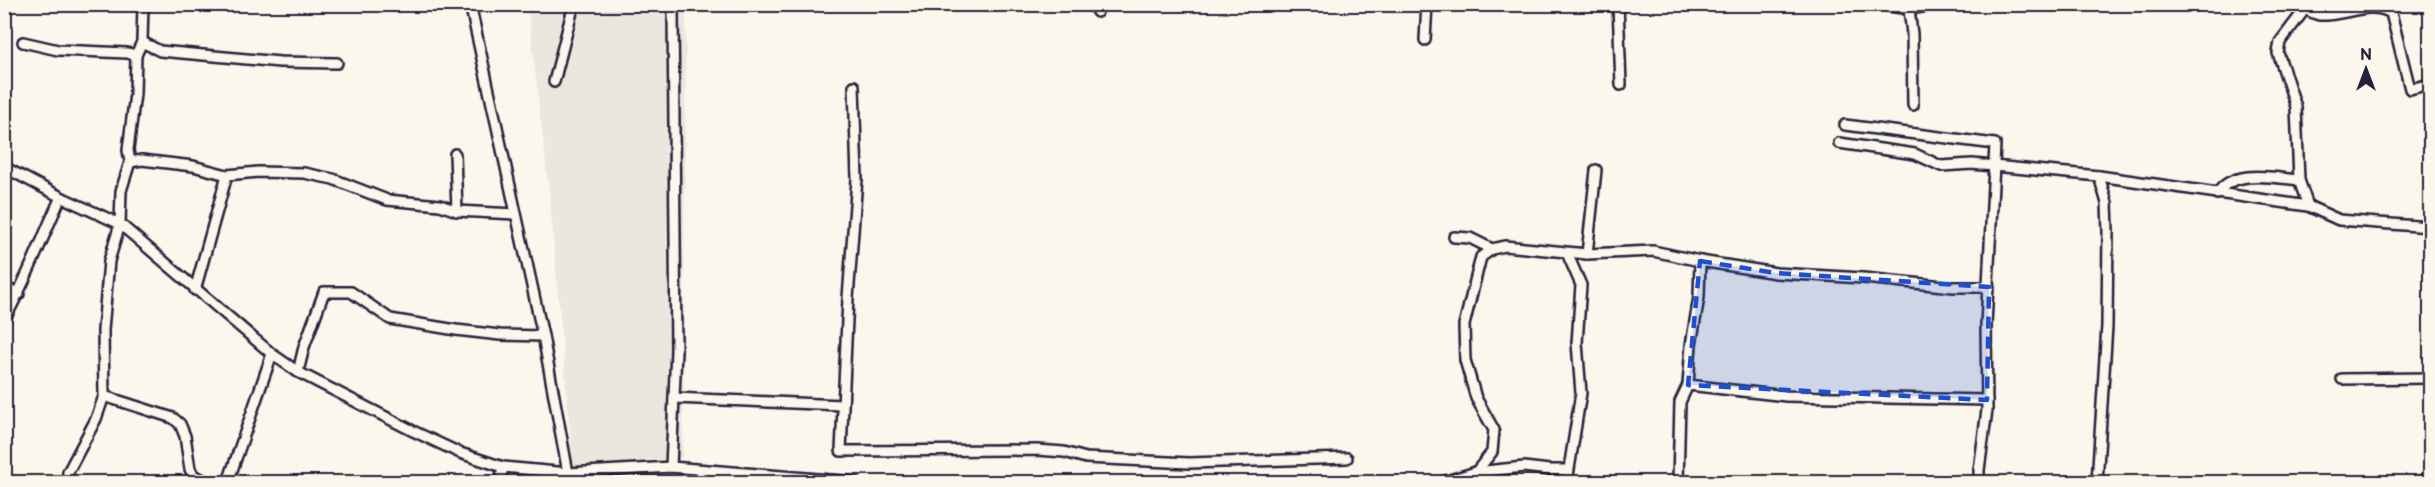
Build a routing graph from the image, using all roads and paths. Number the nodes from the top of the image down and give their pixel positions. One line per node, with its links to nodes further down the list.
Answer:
1 (143, 4): 14 (street)
2 (470, 4): 36 (street)
3 (574, 4): 17 (street)
4 (671, 4): 56 (street)
5 (1427, 4): 12 (street)
6 (1618, 4): 19 (street)
7 (1867, 4): 8 (street)
8 (1875, 5): 11 (street)
9 (1935, 5): 11 (street)
10 (2306, 7): 18 (street); 31 (street)
11 (1909, 9): 21 (street)
12 (1425, 40)
13 (23, 42): 15 (street)
14 (142, 42): 15 (street); 16 (street)
15 (136, 55): 25 (street)
16 (337, 63)
17 (554, 82)
18 (2430, 84)
19 (1621, 85)
20 (854, 86): 58 (street)
21 (1913, 105)
22 (1845, 125): 26 (street)
23 (1839, 143): 26 (street)
24 (455, 154): 35 (street)
25 (130, 162): 29 (street); 37 (street)
26 (1995, 166): 30 (street); 44 (street)
27 (4, 167): 33 (street)
28 (1596, 170): 42 (street)
29 (227, 175): 35 (street); 46 (street)
30 (2099, 176): 32 (street); 75 (street)
31 (2299, 180): 32 (street); 34 (street)
32 (2217, 194): 34 (street)
33 (61, 197): 37 (street); 47 (street)
34 (2308, 206): 38 (street)
35 (458, 211): 36 (street)
36 (515, 214): 49 (street)
37 (120, 224): 46 (street); 55 (street)
38 (2430, 227)
39 (1454, 237): 40 (street)
40 (1492, 249): 41 (street); 64 (street)
41 (1567, 253): 42 (street); 62 (street)
42 (1587, 254): 43 (street)
43 (1700, 261): 44 (street); 54 (street)
44 (1989, 286): 57 (street)
45 (4, 287): 47 (street)
46 (195, 290): 50 (street)
47 (19, 294): 48 (street)
48 (4, 320)
49 (543, 336): 51 (street); 63 (street)
50 (272, 354): 51 (street); 68 (street)
51 (298, 372): 60 (street)
52 (2430, 378): 53 (street)
53 (2342, 379)
54 (1688, 385): 57 (street); 73 (street)
55 (104, 396): 66 (street); 67 (street)
56 (674, 398): 58 (street); 61 (street)
57 (1987, 400): 74 (street)
58 (842, 405): 59 (street)
59 (1347, 458)
60 (503, 467): 63 (street); 69 (street)
61 (671, 467): 63 (street); 70 (street)
62 (1568, 470): 64 (street); 72 (street)
63 (568, 472)
64 (1476, 472): 71 (street)
65 (2430, 474): 76 (street)
66 (67, 483)
67 (208, 483)
68 (228, 483)
69 (500, 483)
70 (856, 483)
71 (1443, 483)
72 (1567, 483)
73 (1678, 483)
74 (1979, 483)
75 (2097, 483)
76 (2421, 483)

